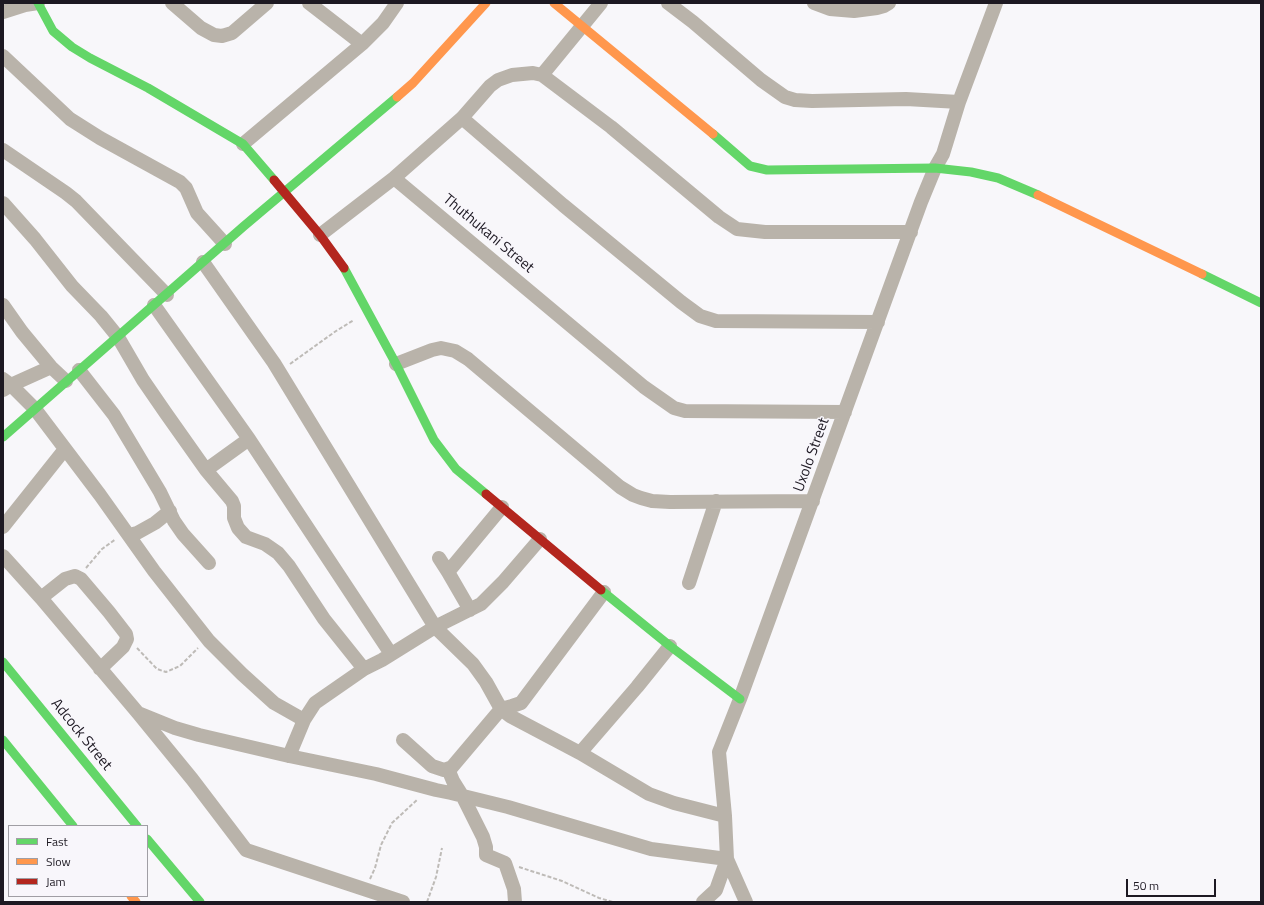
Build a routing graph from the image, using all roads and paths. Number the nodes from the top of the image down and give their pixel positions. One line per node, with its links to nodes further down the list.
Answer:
1 (38, 3): 13 (street); 20 (street)
2 (172, 3): 3 (street)
3 (267, 3)
4 (308, 3): 15 (street)
5 (397, 3): 15 (street)
6 (486, 3): 24 (street)
7 (554, 3): 14 (street)
8 (601, 3): 14 (street)
9 (668, 3): 18 (street)
10 (814, 3): 11 (street)
11 (889, 3)
12 (996, 3): 18 (street, Uxolo Street)
13 (3, 12)
14 (582, 26): 17 (street); 22 (street)
15 (362, 44): 20 (street)
16 (3, 56): 28 (street)
17 (542, 75): 19 (street); 26 (street)
18 (959, 102): 22 (street, Uxolo Street)
19 (462, 118): 23 (street); 35 (street)
20 (243, 144): 24 (street)
21 (3, 150): 30 (street)
22 (935, 168): 26 (street, Uxolo Street); 31 (street)
23 (394, 178): 27 (street); 44 (street, Thuthukani Street)
24 (284, 192): 27 (street); 28 (street)
25 (3, 203): 36 (street)
26 (911, 232): 35 (street, Uxolo Street)
27 (320, 235): 34 (street)
28 (224, 244): 29 (street)
29 (203, 262): 30 (street); 40 (street)
30 (167, 295): 33 (street)
31 (1261, 303)
32 (3, 305): 38 (street)
33 (154, 305): 36 (street); 46 (street)
34 (368, 313): 37 (street); 40 (path)
35 (878, 322): 44 (street, Uxolo Street)
36 (118, 337): 39 (street); 48 (street)
37 (396, 364): 50 (street); 51 (street)
38 (51, 367): 41 (street); 42 (street)
39 (79, 370): 41 (street); 52 (street)
40 (279, 371): 65 (street)
41 (66, 381): 43 (street)
42 (6, 385): 43 (street)
43 (34, 409): 45 (street); 47 (street)
44 (845, 412): 49 (street, Uxolo Street)
45 (3, 437)
46 (249, 439): 48 (street); 69 (street)
47 (65, 449): 53 (street); 54 (street)
48 (206, 470): 72 (street)
49 (813, 500): 50 (street); 73 (street, Uxolo Street)
50 (716, 501): 61 (street)
51 (502, 507): 55 (street); 59 (street)
52 (170, 511): 54 (street); 58 (street)
53 (3, 527)
54 (129, 535): 60 (path); 66 (street)
55 (540, 539): 62 (street); 64 (street)
56 (3, 556): 63 (street)
57 (439, 558): 59 (street)
58 (209, 563)
59 (448, 572): 64 (street)
60 (78, 577): 63 (street); 67 (street)
61 (689, 583)
62 (604, 592): 68 (street); 74 (street)
63 (41, 598): 71 (street)
64 (470, 610): 65 (street)
65 (435, 627): 69 (street); 74 (street)
66 (207, 639): 67 (path); 76 (street)
67 (126, 642): 71 (street)
68 (670, 646): 73 (street); 79 (street)
69 (391, 654): 72 (street)
70 (3, 662): 86 (street, Adcock Street)
71 (100, 669): 75 (street)
72 (364, 669): 76 (street)
73 (740, 699): 84 (street, Uxolo Street)
74 (500, 708): 79 (street); 81 (street)
75 (138, 713): 80 (street); 91 (street)
76 (304, 720): 80 (street)
77 (3, 740): 85 (street)
78 (403, 740): 81 (street)
79 (580, 753): 84 (street)
80 (290, 756): 82 (street)
81 (448, 769): 83 (street)
82 (430, 789): 83 (street); 91 (path)
83 (462, 797): 89 (street); 90 (street)
84 (725, 816): 89 (street)
85 (72, 825)
86 (136, 825)
87 (148, 840): 94 (street)
88 (442, 848): 96 (path)
89 (727, 859): 92 (street); 93 (street)
90 (505, 863): 97 (street); 98 (path)
91 (366, 890): 95 (street)
92 (744, 898): 93 (street)
93 (705, 901)
94 (200, 902)
95 (403, 902)
96 (427, 902)
97 (515, 902)
98 (613, 902)

